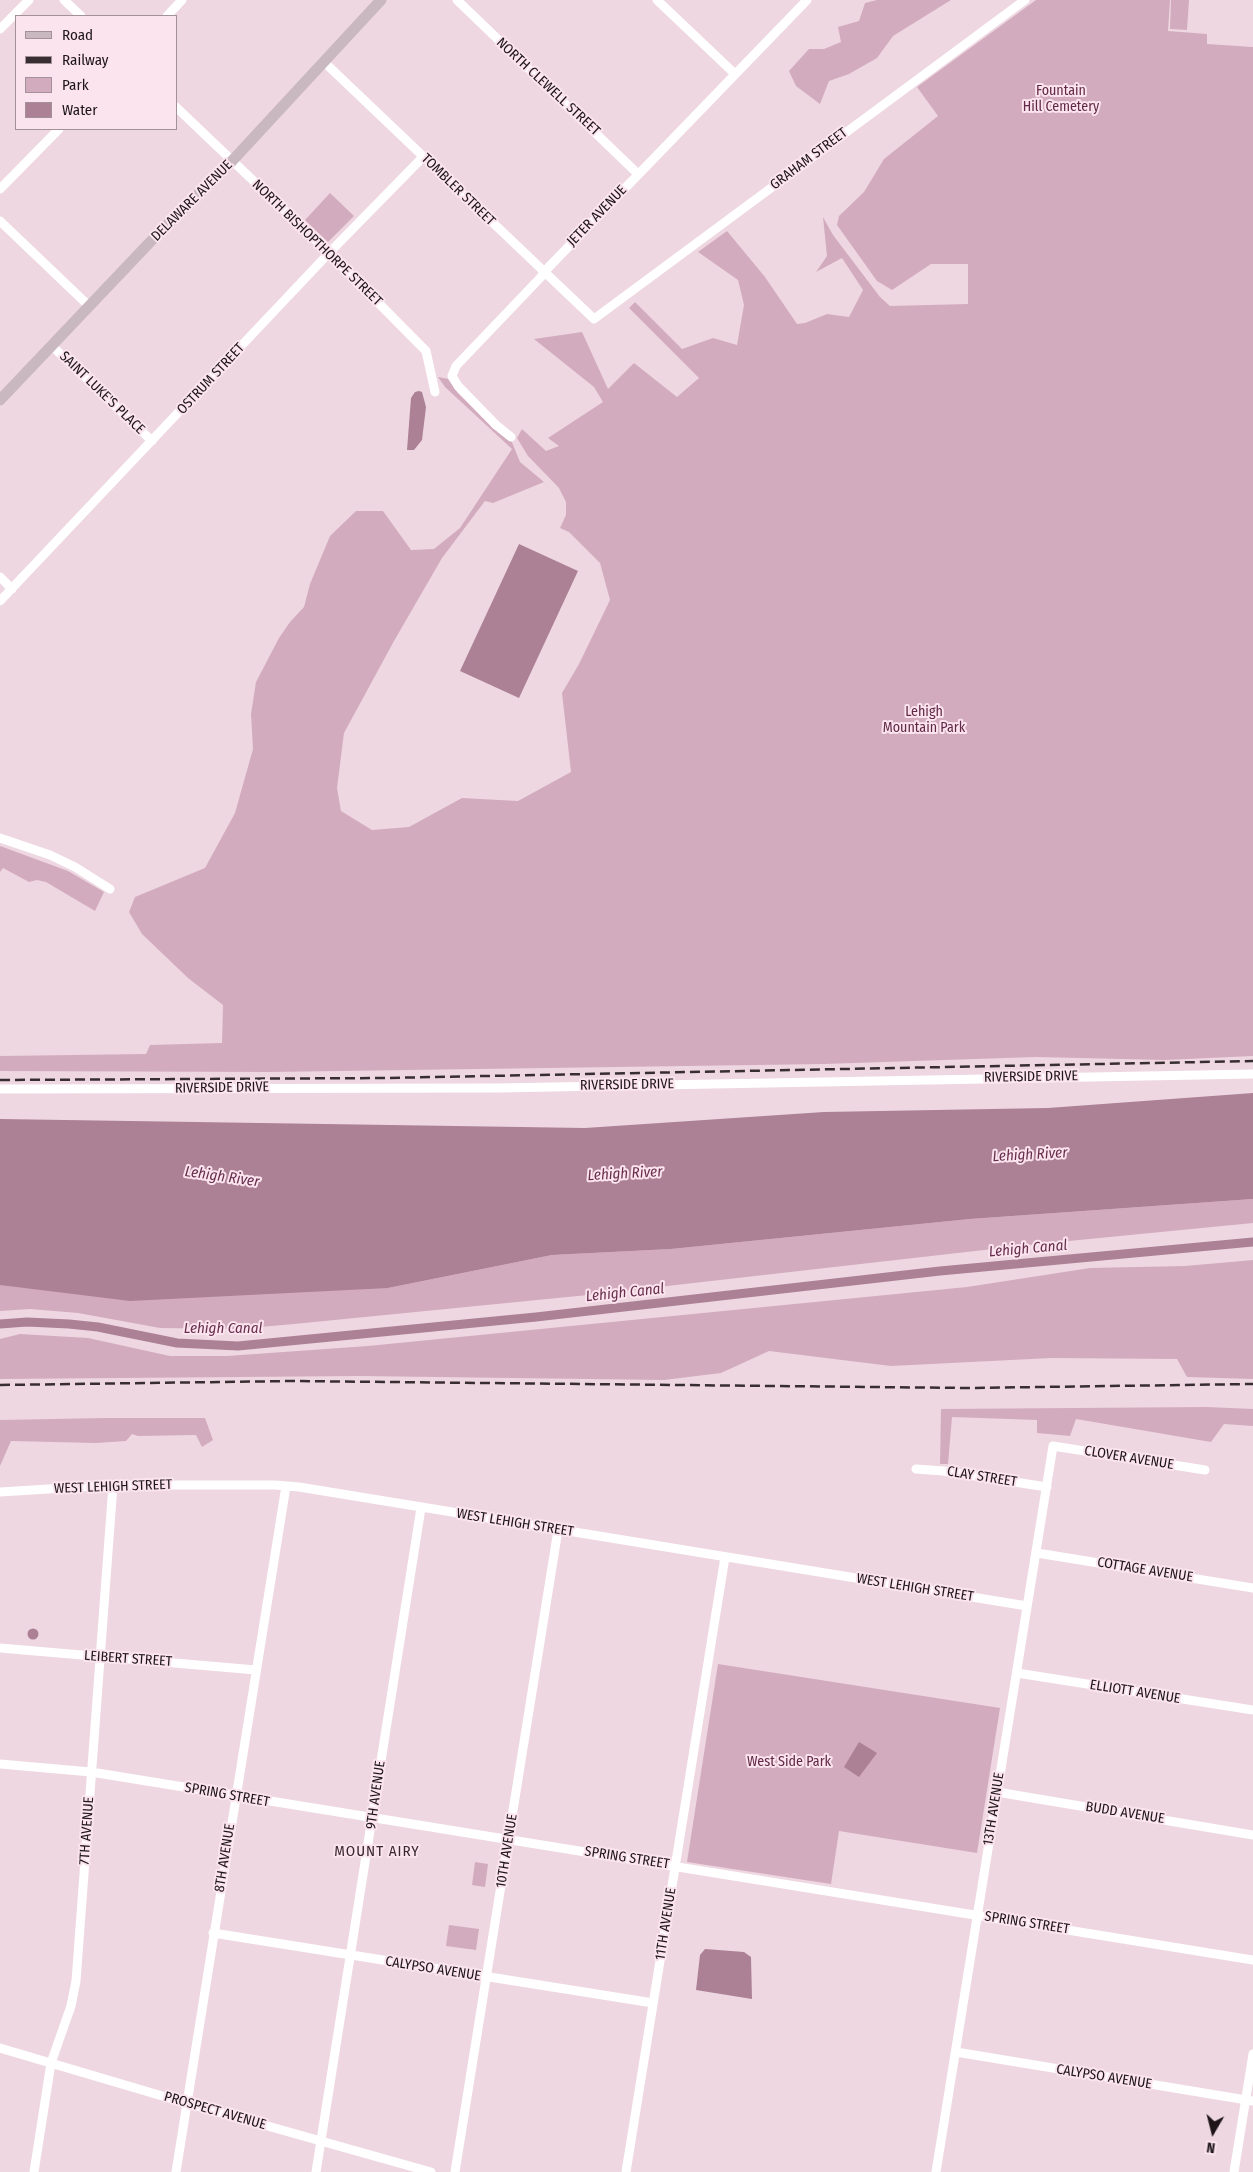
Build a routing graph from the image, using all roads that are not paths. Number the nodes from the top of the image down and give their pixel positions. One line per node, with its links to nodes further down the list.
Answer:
1 (29, 0): 11 (street)
2 (64, 0): 9 (street)
3 (182, 0): 10 (street)
4 (381, 0): 12 (main road, DELAWARE AVENUE)
5 (457, 0): 18 (street, NORTH CLEWELL STREET)
6 (657, 0): 13 (street)
7 (807, 0): 13 (street, JETER AVENUE)
8 (1025, 0): 24 (street, GRAHAM STREET)
9 (80, 15)
10 (168, 15)
11 (0, 29)
12 (323, 61): 16 (street, TOMBLER STREET); 17 (main road, DELAWARE AVENUE)
13 (735, 74): 18 (street, JETER AVENUE)
14 (178, 109): 17 (street, NORTH BISHOPTHORPE STREET)
15 (58, 130): 19 (street)
16 (423, 158): 21 (street, OSTRUM STREET); 22 (street, TOMBLER STREET)
17 (232, 161): 21 (street, NORTH BISHOPTHORPE STREET); 23 (main road, DELAWARE AVENUE)
18 (638, 174): 22 (street, JETER AVENUE)
19 (0, 188)
20 (0, 221): 23 (street)
21 (329, 253): 26 (street, NORTH BISHOPTHORPE STREET); 29 (street, OSTRUM STREET)
22 (544, 272): 24 (street, TOMBLER STREET); 28 (street, JETER AVENUE)
23 (89, 306): 25 (main road, DELAWARE AVENUE)
24 (594, 318)
25 (51, 345): 27 (main road, DELAWARE AVENUE); 29 (street, SAINT LUKE'S PLACE)
26 (435, 392)
27 (0, 400)
28 (511, 437)
29 (152, 441): 31 (street, OSTRUM STREET)
30 (0, 578): 31 (street)
31 (12, 589): 32 (street, OSTRUM STREET)
32 (0, 602)
33 (0, 838): 34 (street)
34 (110, 890)
35 (1253, 1074): 36 (street, RIVERSIDE DRIVE)
36 (0, 1089)
37 (1053, 1446): 39 (street, CLOVER AVENUE); 42 (street, 13TH AVENUE)
38 (916, 1469): 42 (street, CLAY STREET)
39 (1205, 1470)
40 (113, 1485): 41 (street, WEST LEHIGH STREET); 43 (street, WEST LEHIGH STREET); 51 (street, 7TH AVENUE)
41 (286, 1486): 44 (street, WEST LEHIGH STREET); 52 (street, 8TH AVENUE)
42 (1047, 1487): 46 (street, 13TH AVENUE)
43 (0, 1492)
44 (421, 1508): 45 (street, WEST LEHIGH STREET); 59 (street, 9TH AVENUE)
45 (558, 1530): 47 (street, WEST LEHIGH STREET); 61 (street, 10TH AVENUE)
46 (1036, 1553): 48 (street, COTTAGE AVENUE); 49 (street, 13TH AVENUE)
47 (725, 1557): 49 (street, WEST LEHIGH STREET); 62 (street, 11TH AVENUE)
48 (1253, 1588)
49 (1027, 1606): 53 (street, 13TH AVENUE)
50 (0, 1648): 51 (street, LEIBERT STREET)
51 (101, 1658): 52 (street, LEIBERT STREET); 56 (street, 7TH AVENUE)
52 (256, 1670): 58 (street, 8TH AVENUE)
53 (1016, 1673): 54 (street, ELLIOTT AVENUE); 57 (street, 13TH AVENUE)
54 (1253, 1710)
55 (0, 1764): 56 (street, SPRING STREET)
56 (91, 1772): 58 (street, SPRING STREET); 72 (street, 7TH AVENUE)
57 (997, 1792): 60 (street, BUDD AVENUE); 63 (street, 13TH AVENUE)
58 (235, 1795): 59 (street, SPRING STREET); 64 (street, 8TH AVENUE)
59 (372, 1818): 61 (street, SPRING STREET); 65 (street, 9TH AVENUE)
60 (1253, 1834)
61 (508, 1840): 62 (street, SPRING STREET); 67 (street, 10TH AVENUE)
62 (675, 1866): 63 (street, SPRING STREET); 68 (street, 11TH AVENUE)
63 (977, 1915): 66 (street, SPRING STREET); 70 (street, 13TH AVENUE)
64 (213, 1933): 65 (street, CALYPSO AVENUE); 74 (street, 8TH AVENUE)
65 (350, 1956): 67 (street, CALYPSO AVENUE); 75 (street, 9TH AVENUE)
66 (1253, 1960)
67 (486, 1978): 68 (street, CALYPSO AVENUE); 80 (street, 10TH AVENUE)
68 (653, 2003): 81 (street, 11TH AVENUE)
69 (0, 2048): 72 (street, PROSPECT AVENUE)
70 (956, 2052): 73 (street, CALYPSO AVENUE); 82 (street, 13TH AVENUE)
71 (1253, 2054): 73 (street)
72 (51, 2062): 74 (street, PROSPECT AVENUE); 76 (street, 7TH AVENUE)
73 (1249, 2100): 83 (street)
74 (186, 2103): 75 (street, PROSPECT AVENUE); 77 (street, 8TH AVENUE)
75 (322, 2140): 78 (street, 9TH AVENUE); 79 (street, PROSPECT AVENUE)
76 (34, 2172)
77 (176, 2172)
78 (316, 2172)
79 (431, 2172)
80 (455, 2172)
81 (626, 2172)
82 (936, 2172)
83 (1234, 2172)

